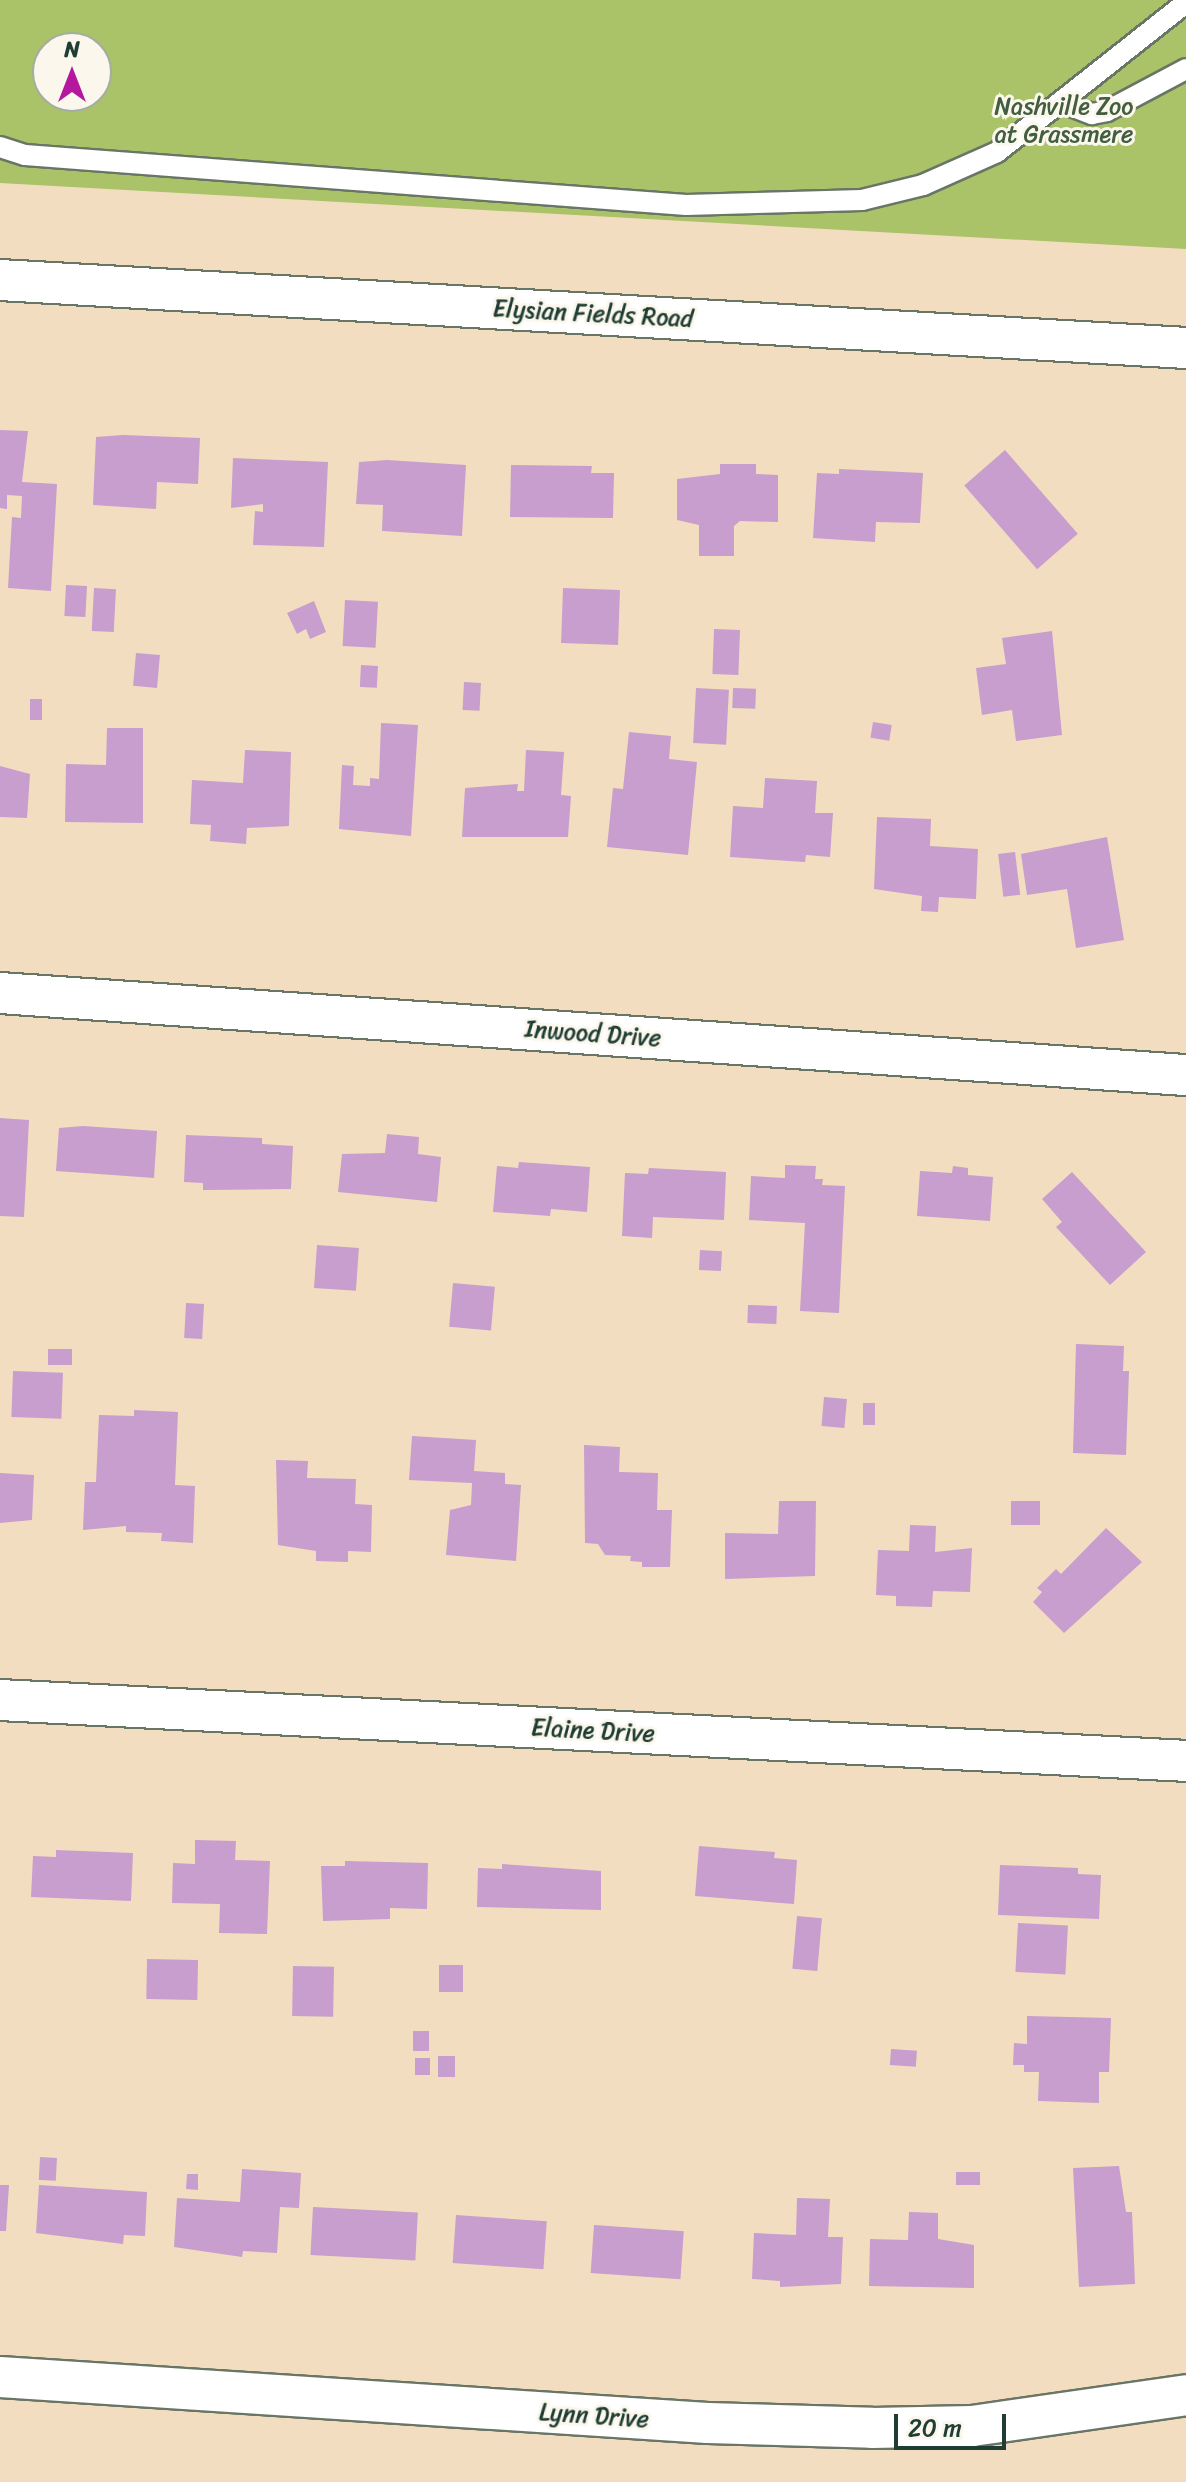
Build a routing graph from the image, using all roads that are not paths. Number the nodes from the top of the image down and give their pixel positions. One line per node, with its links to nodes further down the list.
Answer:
1 (1172, 0): 3 (lane)
2 (1186, 3): 3 (lane)
3 (1158, 27): 5 (lane)
4 (1186, 69): 5 (lane)
5 (1063, 103): 6 (lane)
6 (0, 147)
7 (0, 280): 8 (street, Elysian Fields Road)
8 (1186, 348)
9 (0, 993): 10 (street, Inwood Drive)
10 (1186, 1075)
11 (0, 1700): 12 (street, Elaine Drive)
12 (1186, 1761)
13 (0, 2377): 14 (street, Lynn Drive)
14 (1186, 2395)

